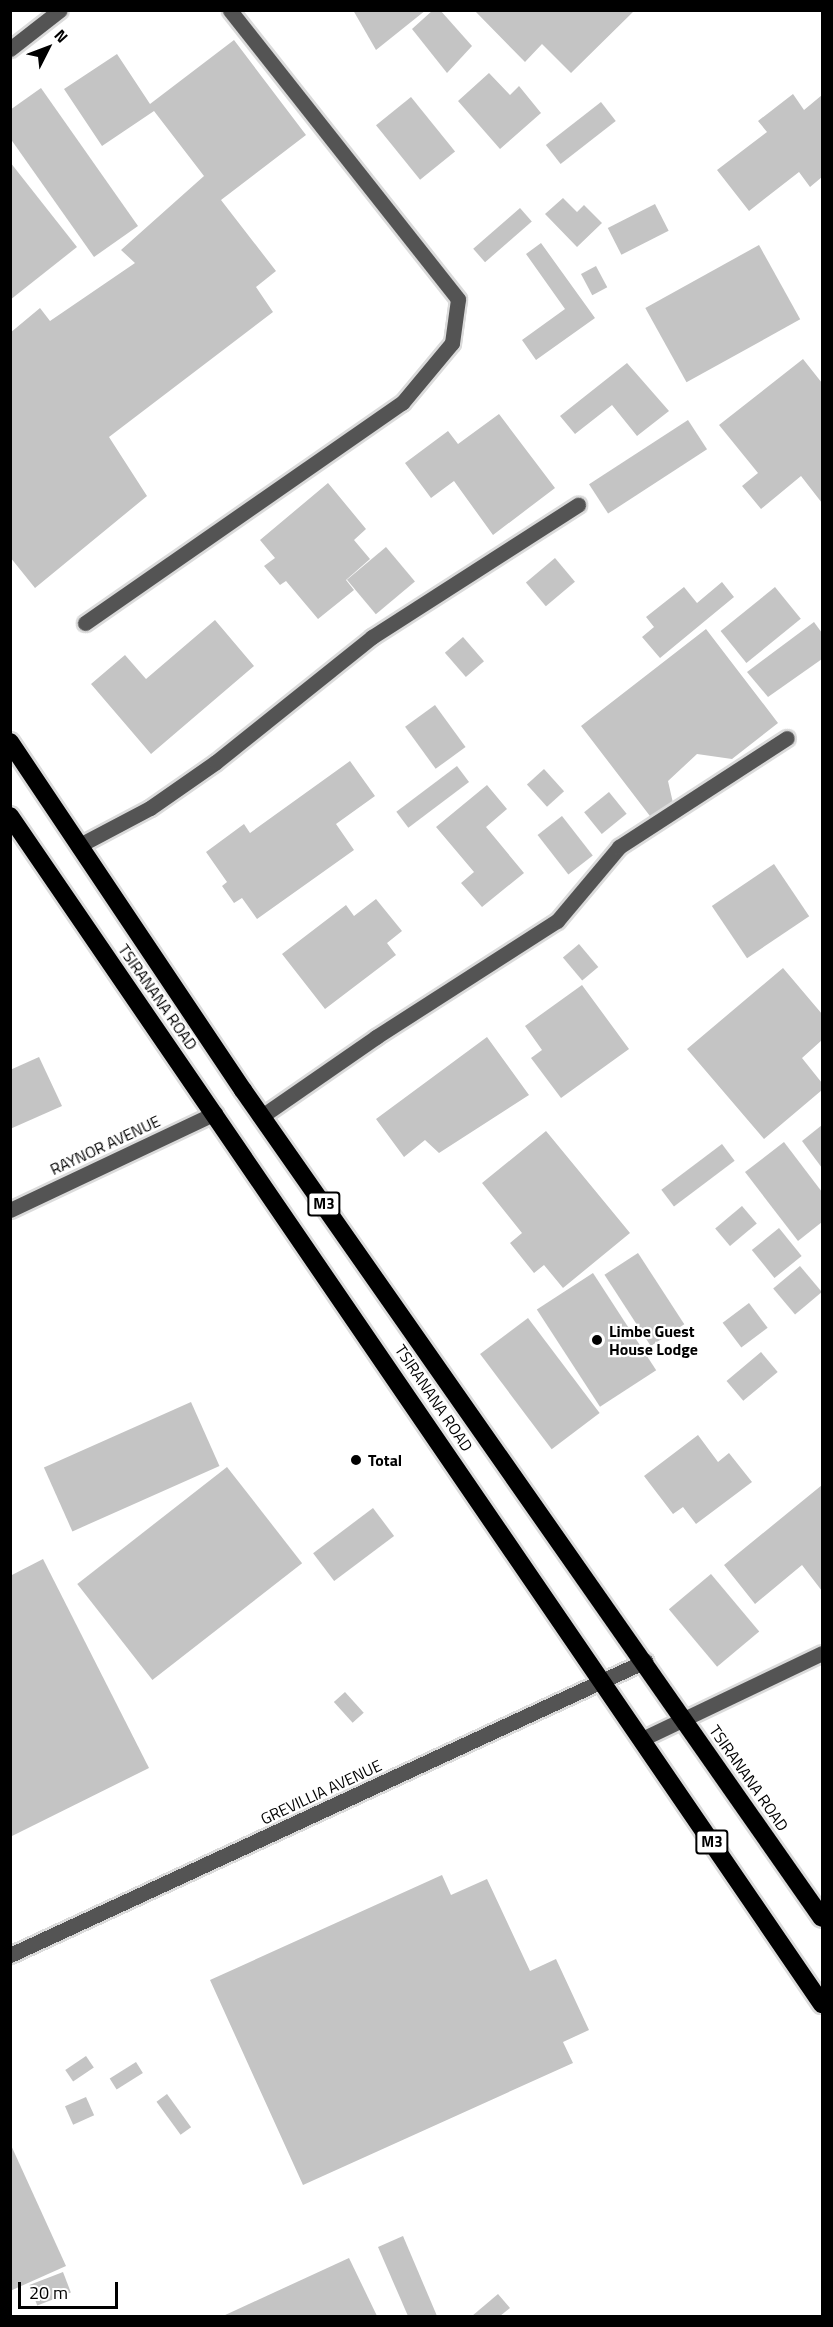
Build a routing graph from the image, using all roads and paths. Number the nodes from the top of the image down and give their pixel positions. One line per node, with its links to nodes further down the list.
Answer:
1 (60, 10): 3 (street)
2 (230, 10): 5 (street)
3 (10, 49)
4 (578, 505): 9 (street)
5 (85, 623)
6 (787, 738): 11 (street)
7 (10, 742): 9 (highway, TSIRANANA ROAD / M3)
8 (10, 816): 10 (highway, TSIRANANA ROAD / M3)
9 (78, 846): 11 (highway, TSIRANANA ROAD / M3)
10 (215, 1113): 12 (street, RAYNOR AVENUE); 15 (highway, TSIRANANA ROAD / M3)
11 (262, 1116): 14 (highway, TSIRANANA ROAD / M3)
12 (10, 1210)
13 (822, 1653): 16 (street)
14 (645, 1660): 15 (street, GREVILLIA AVENUE); 16 (highway, TSIRANANA ROAD / M3)
15 (604, 1680): 17 (highway, TSIRANANA ROAD / M3); 19 (street, GREVILLIA AVENUE)
16 (685, 1721): 17 (street); 18 (highway, TSIRANANA ROAD / M3)
17 (642, 1739): 20 (highway, TSIRANANA ROAD / M3)
18 (822, 1918)
19 (10, 1954)
20 (822, 2004)

